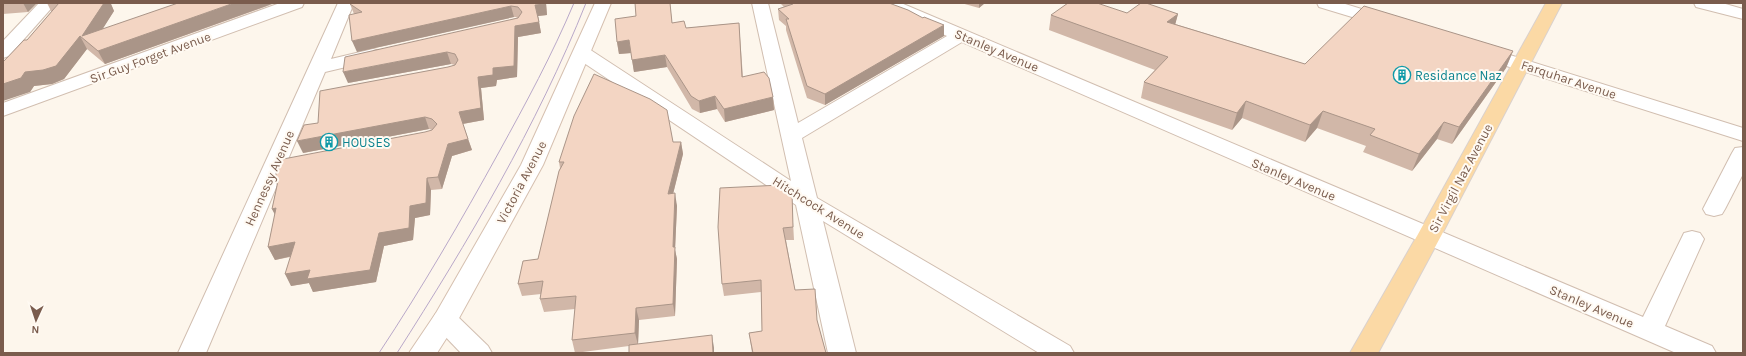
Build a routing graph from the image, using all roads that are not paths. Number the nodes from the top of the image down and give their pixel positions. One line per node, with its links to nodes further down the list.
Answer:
1 (48, 3): 15 (street)
2 (296, 3): 21 (street, Sir Guy Forget Avenue)
3 (346, 3): 18 (street, Hennessy Avenue)
4 (603, 3): 16 (street, Victoria Avenue)
5 (760, 3): 23 (street)
6 (887, 3): 12 (street, Stanley Avenue)
7 (1325, 3): 11 (street)
8 (1554, 3): 17 (main road, Sir Virgil Naz Avenue)
9 (1702, 3): 10 (street)
10 (1743, 14)
11 (1404, 27)
12 (961, 35): 23 (street); 29 (street, Stanley Avenue)
13 (1462, 46): 17 (street, Farquhar Avenue)
14 (393, 51): 18 (street)
15 (3, 52)
16 (582, 53): 27 (street, Hitchcock Avenue); 31 (street, Victoria Avenue)
17 (1520, 64): 22 (street, Farquhar Avenue); 29 (main road, Sir Virgil Naz Avenue)
18 (317, 68): 20 (street, Hennessy Avenue)
19 (327, 94): 20 (street)
20 (304, 99): 26 (street, Hennessy Avenue)
21 (3, 110)
22 (1743, 135)
23 (790, 136): 27 (street)
24 (1743, 153): 28 (street)
25 (298, 161): 26 (street)
26 (274, 166): 33 (street, Hennessy Avenue)
27 (806, 201): 36 (street); 37 (street, Hitchcock Avenue)
28 (1714, 209)
29 (1429, 236): 32 (street, Stanley Avenue); 38 (main road, Sir Virgil Naz Avenue)
30 (1692, 239): 32 (street)
31 (445, 320): 34 (street, Victoria Avenue); 35 (street)
32 (1649, 330): 39 (street, Stanley Avenue)
33 (192, 353)
34 (423, 353)
35 (478, 353)
36 (842, 353)
37 (1060, 353)
38 (1364, 353)
39 (1702, 353)

